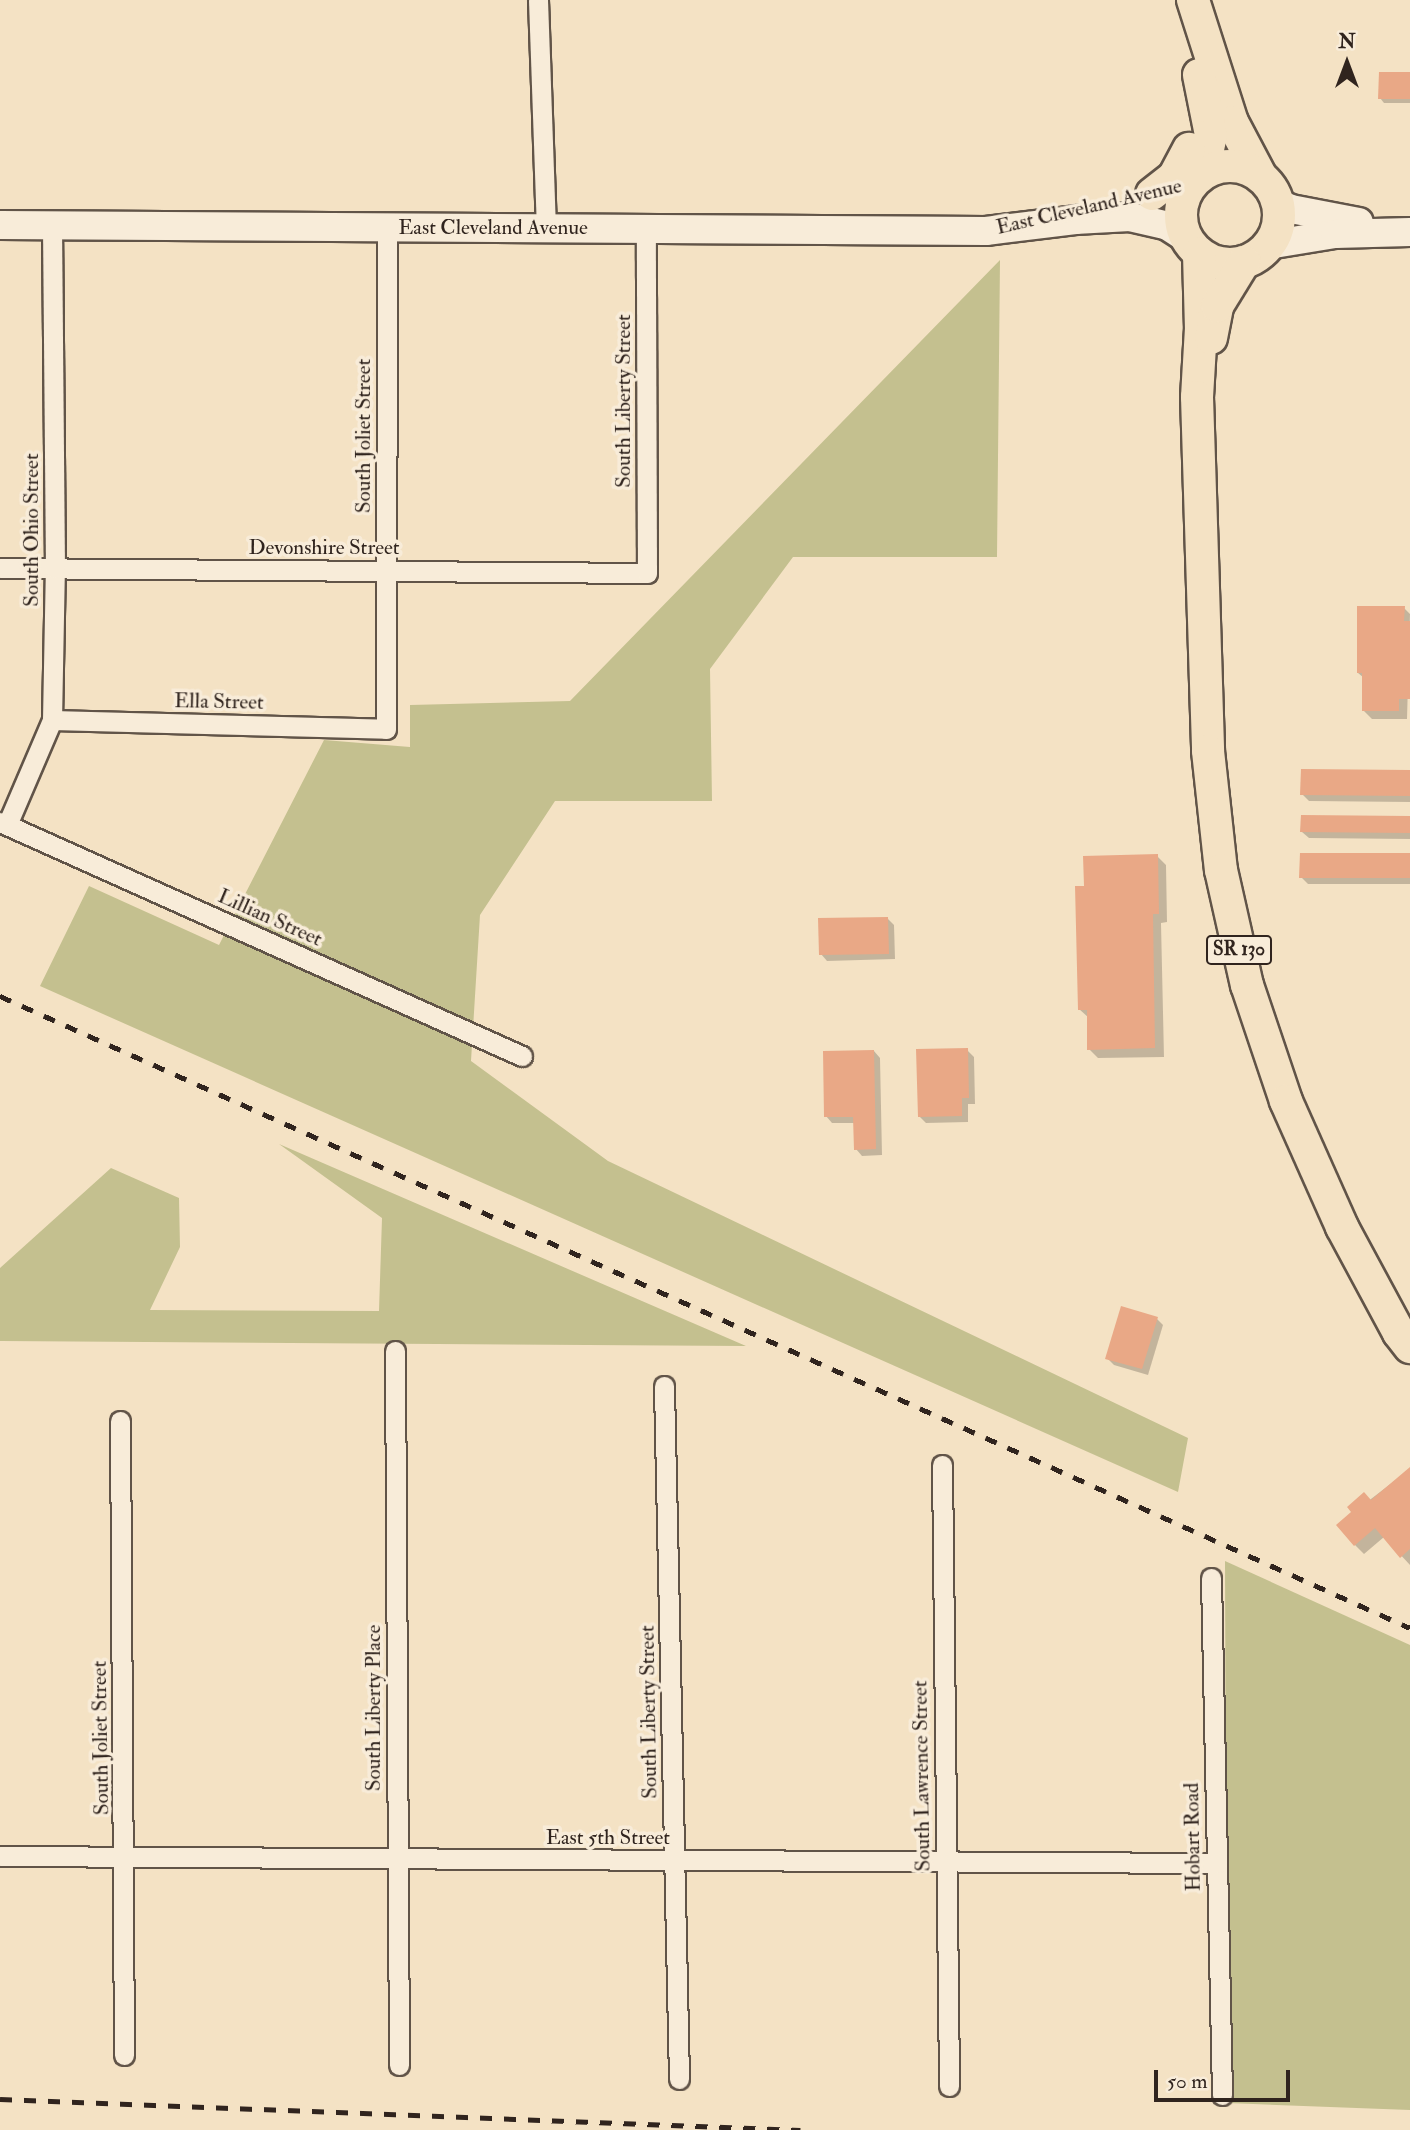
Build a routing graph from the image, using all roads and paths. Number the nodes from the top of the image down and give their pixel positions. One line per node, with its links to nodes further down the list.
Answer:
1 (538, 0): 11 (street)
2 (1193, 0): 3 (main road); 4 (main road)
3 (1200, 90): 5 (main road); 6 (main road)
4 (1260, 175): 5 (main road); 7 (main road)
5 (1197, 178): 6 (main road, East Cleveland Avenue); 15 (main road)
6 (1152, 194): 14 (main road, East Cleveland Avenue)
7 (1278, 202): 13 (main road); 16 (main road)
8 (0, 225): 9 (main road, East Cleveland Avenue)
9 (52, 226): 10 (main road, East Cleveland Avenue); 19 (street, South Ohio Street)
10 (387, 227): 11 (main road, East Cleveland Avenue); 20 (street, South Joliet Street)
11 (546, 228): 12 (main road, East Cleveland Avenue)
12 (646, 229): 14 (main road, East Cleveland Avenue); 21 (street, South Liberty Street)
13 (1410, 230): 16 (main road)
14 (986, 231): 15 (main road, East Cleveland Avenue)
15 (1193, 246): 16 (main road); 17 (main road)
16 (1256, 253): 17 (main road)
17 (1200, 433): 26 (main road, SR 130)
18 (0, 568): 19 (street, Devonshire Street)
19 (55, 568): 20 (street, Devonshire Street); 22 (street, South Ohio Street)
20 (387, 571): 21 (street, Devonshire Street); 23 (street, South Joliet Street)
21 (647, 573)
22 (52, 720): 23 (street, Ella Street); 24 (street, South Ohio Street)
23 (386, 729)
24 (4, 824): 25 (street, Lillian Street)
25 (522, 1056)
26 (1410, 1347)
27 (395, 1351): 34 (street, South Liberty Place)
28 (664, 1386): 35 (street, South Liberty Street)
29 (120, 1421): 33 (street, South Joliet Street)
30 (942, 1465): 36 (street, South Lawrence Street)
31 (1210, 1578): 37 (street, Hobart Road)
32 (0, 1856): 33 (street, East 5th Street)
33 (125, 1857): 34 (street, East 5th Street); 38 (street, South Joliet Street)
34 (398, 1859): 35 (street, East 5th Street); 39 (street, South Liberty Place)
35 (676, 1861): 36 (street, East 5th Street); 40 (street, South Liberty Street)
36 (946, 1861): 37 (street, East 5th Street); 41 (street, South Lawrence Street)
37 (1217, 1863): 42 (street, Hobart Road)
38 (124, 2055)
39 (400, 2066)
40 (679, 2079)
41 (948, 2086)
42 (1222, 2095)

